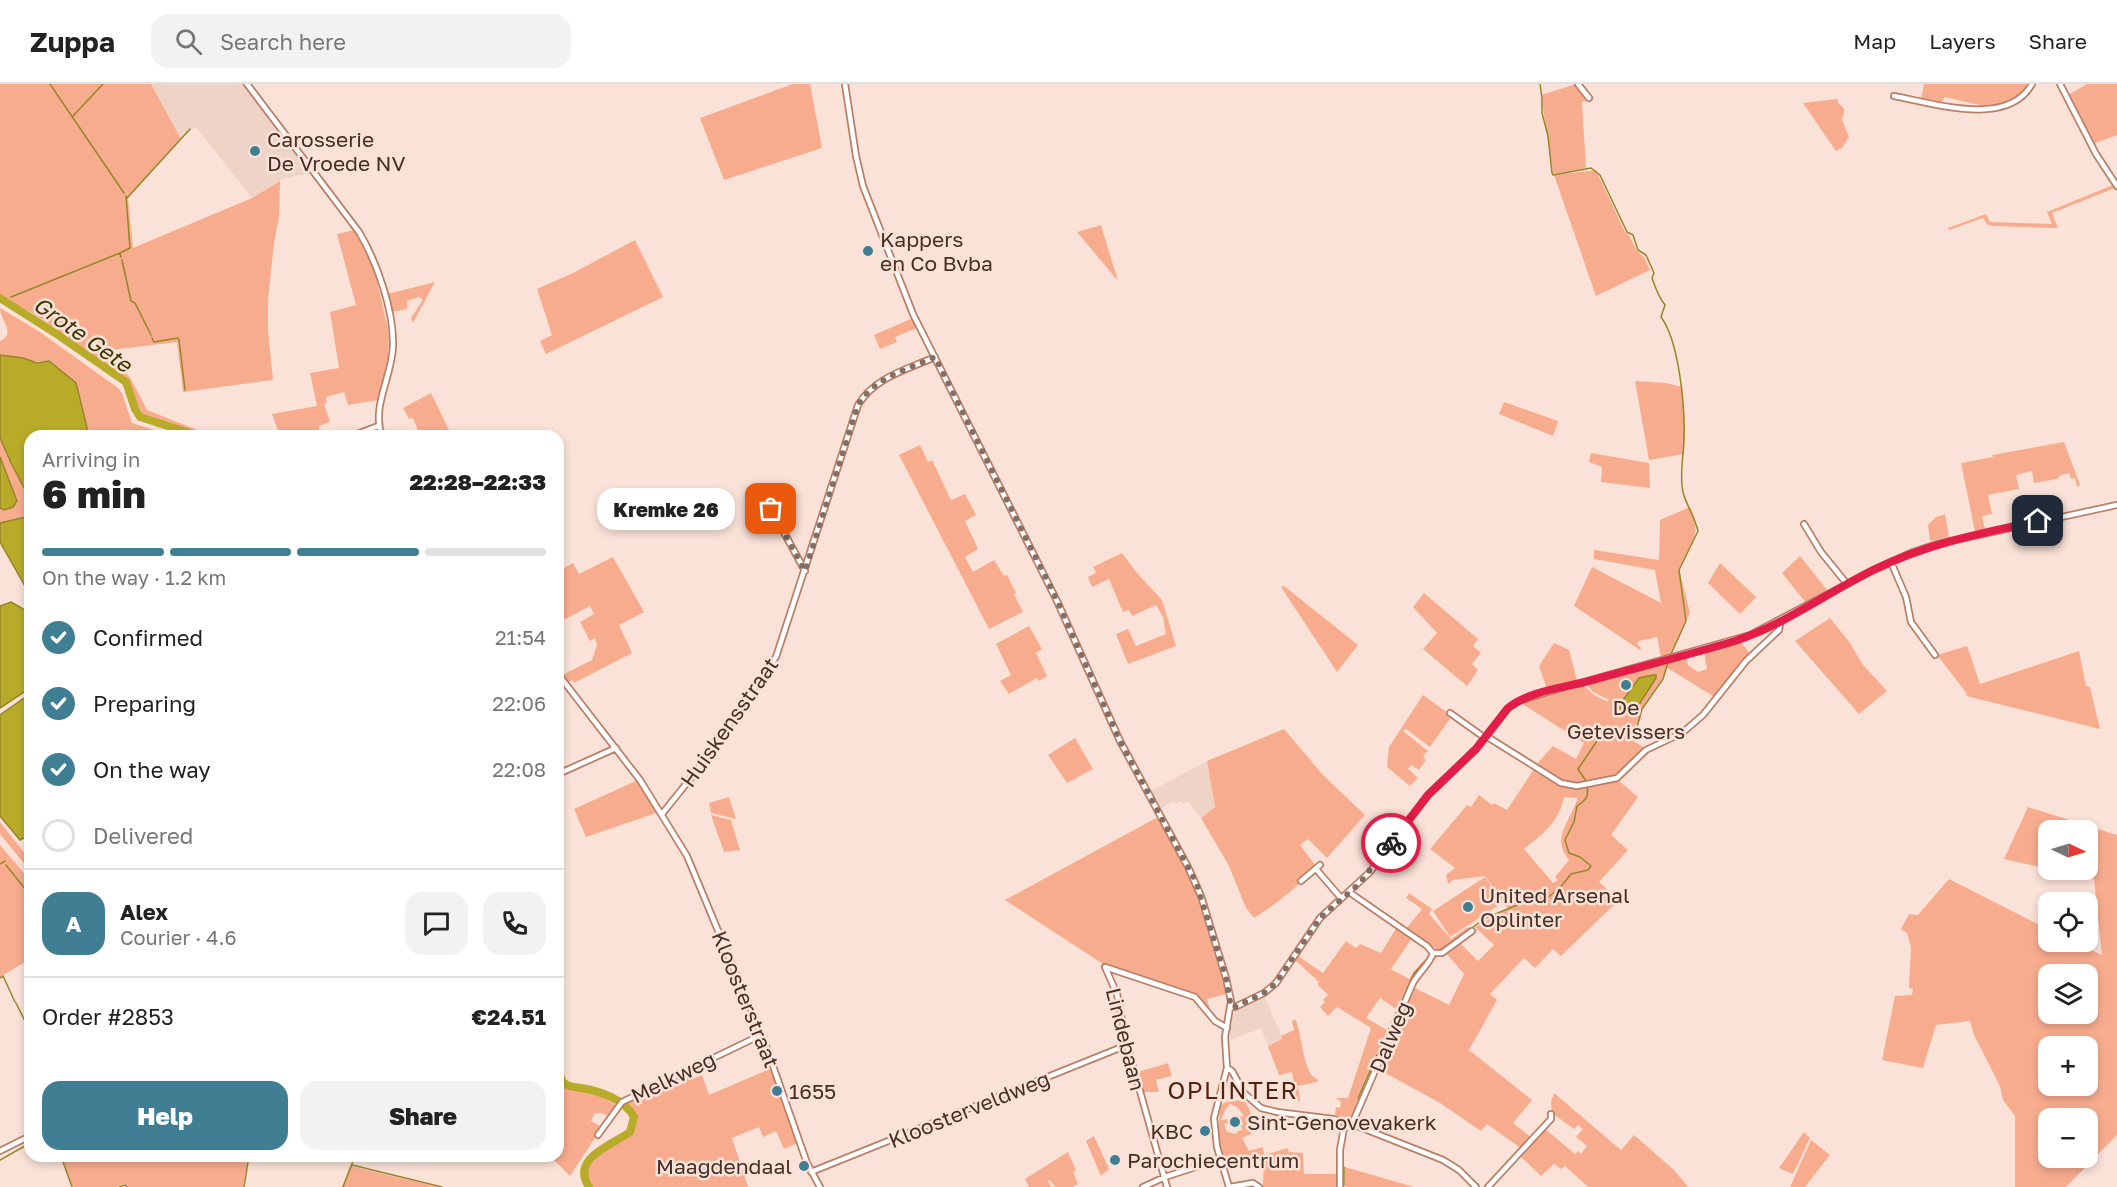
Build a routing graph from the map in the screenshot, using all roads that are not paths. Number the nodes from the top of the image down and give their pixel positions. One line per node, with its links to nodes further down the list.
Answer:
1 (247, 84): 10 (street)
2 (845, 84): 9 (street)
3 (1578, 84): 7 (street)
4 (2032, 84): 6 (street)
5 (2060, 84): 8 (street)
6 (1894, 96)
7 (1589, 98)
8 (2117, 186)
9 (935, 357): 17 (street, Huiskensstraat); 32 (street)
10 (378, 426): 11 (street); 12 (street)
11 (368, 430)
12 (380, 430)
13 (762, 492): 17 (street)
14 (2117, 505): 16 (street)
15 (1804, 524): 18 (street)
16 (1891, 562): 18 (street); 20 (street)
17 (805, 571): 26 (street, Huiskensstraat)
18 (1847, 584): 19 (street)
19 (1781, 620): 23 (street); 23 (street)
20 (1935, 655)
21 (564, 682): 24 (street, Kloosterstraat)
22 (1450, 713): 23 (street)
23 (1486, 737): 28 (street)
24 (616, 748): 25 (street); 26 (street, Kloosterstraat)
25 (564, 771)
26 (663, 814): 34 (street, Kloosterstraat)
27 (1301, 881): 29 (street)
28 (1349, 892): 29 (street); 31 (street)
29 (1341, 898): 32 (street)
30 (1472, 931): 31 (street)
31 (1432, 953): 39 (street, Dalweg)
32 (1231, 1007): 33 (street)
33 (1227, 1028): 35 (street, Lindebaan); 36 (street)
34 (761, 1035): 40 (street, Melkweg); 44 (street, Kloosterstraat)
35 (1127, 1045): 44 (street, Kloosterveldweg); 45 (street, Lindebaan)
36 (1227, 1068): 38 (street); 43 (street)
37 (1551, 1114): 53 (street)
38 (1345, 1122): 39 (street); 51 (street)
39 (1352, 1124): 52 (street)
40 (598, 1136)
41 (24, 1139): 42 (street)
42 (0, 1151)
43 (1220, 1159): 45 (street); 49 (street)
44 (812, 1173): 46 (street, Kloosterstraat)
45 (1165, 1177): 47 (street); 48 (street, Lindebaan)
46 (820, 1187)
47 (1143, 1187)
48 (1167, 1187)
49 (1230, 1187): 50 (street)
50 (1259, 1187)
51 (1340, 1187)
52 (1476, 1187)
53 (1488, 1187)

